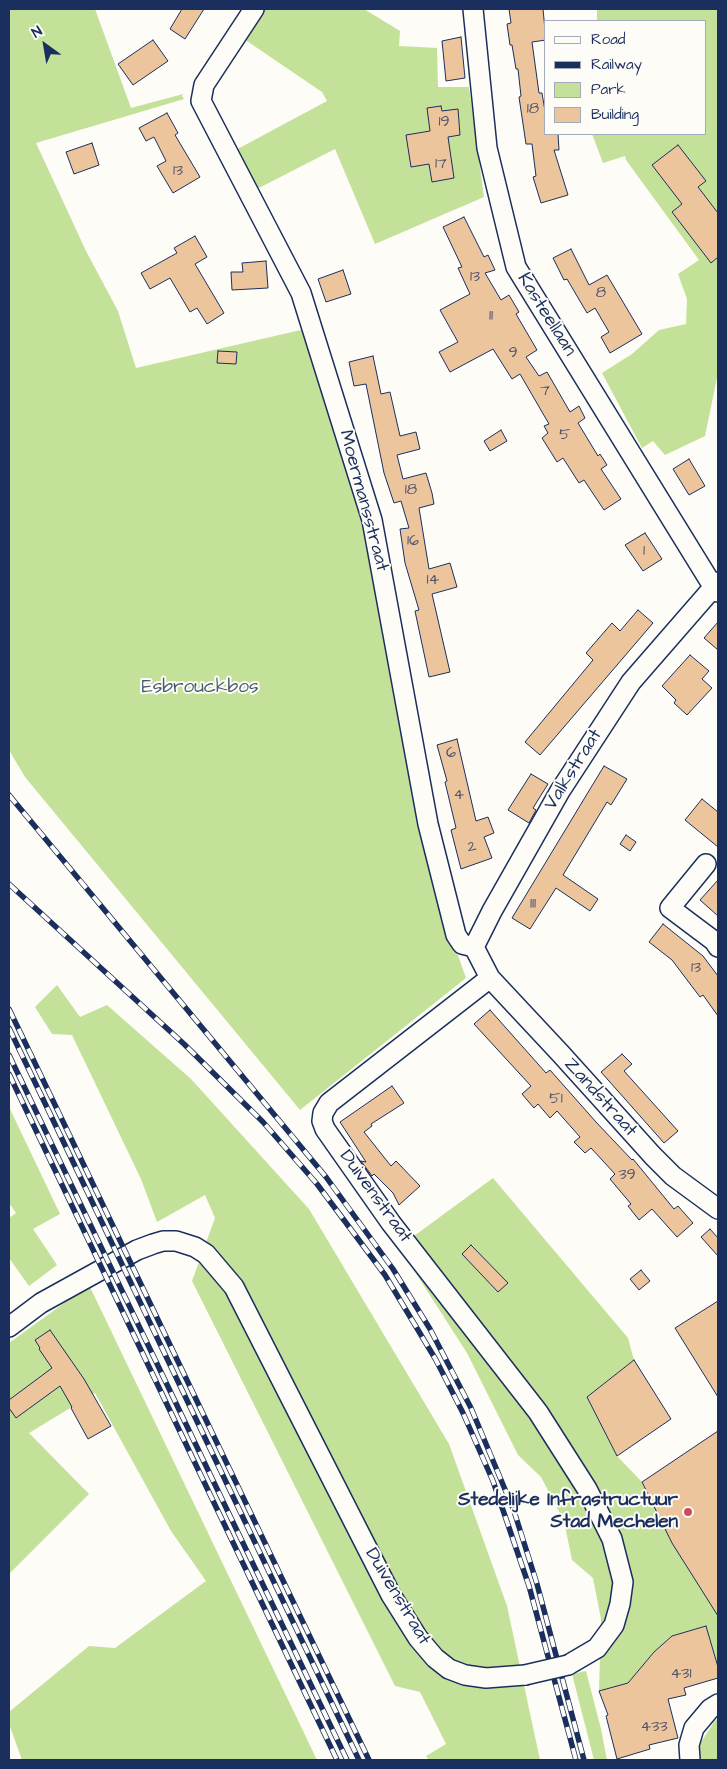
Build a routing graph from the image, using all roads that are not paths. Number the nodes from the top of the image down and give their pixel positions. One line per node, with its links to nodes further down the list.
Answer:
1 (254, 9): 5 (street, Moermansstraat)
2 (474, 9): 3 (street, Kasteellaan)
3 (717, 587): 5 (street, Valkstraat)
4 (706, 864): 6 (street)
5 (474, 947): 7 (street)
6 (718, 947)
7 (490, 978): 8 (street, Zandstraat); 9 (street, Duivenstraat, bridge)
8 (718, 1209)
9 (9, 1327)
10 (718, 1704): 11 (street)
11 (690, 1760)

